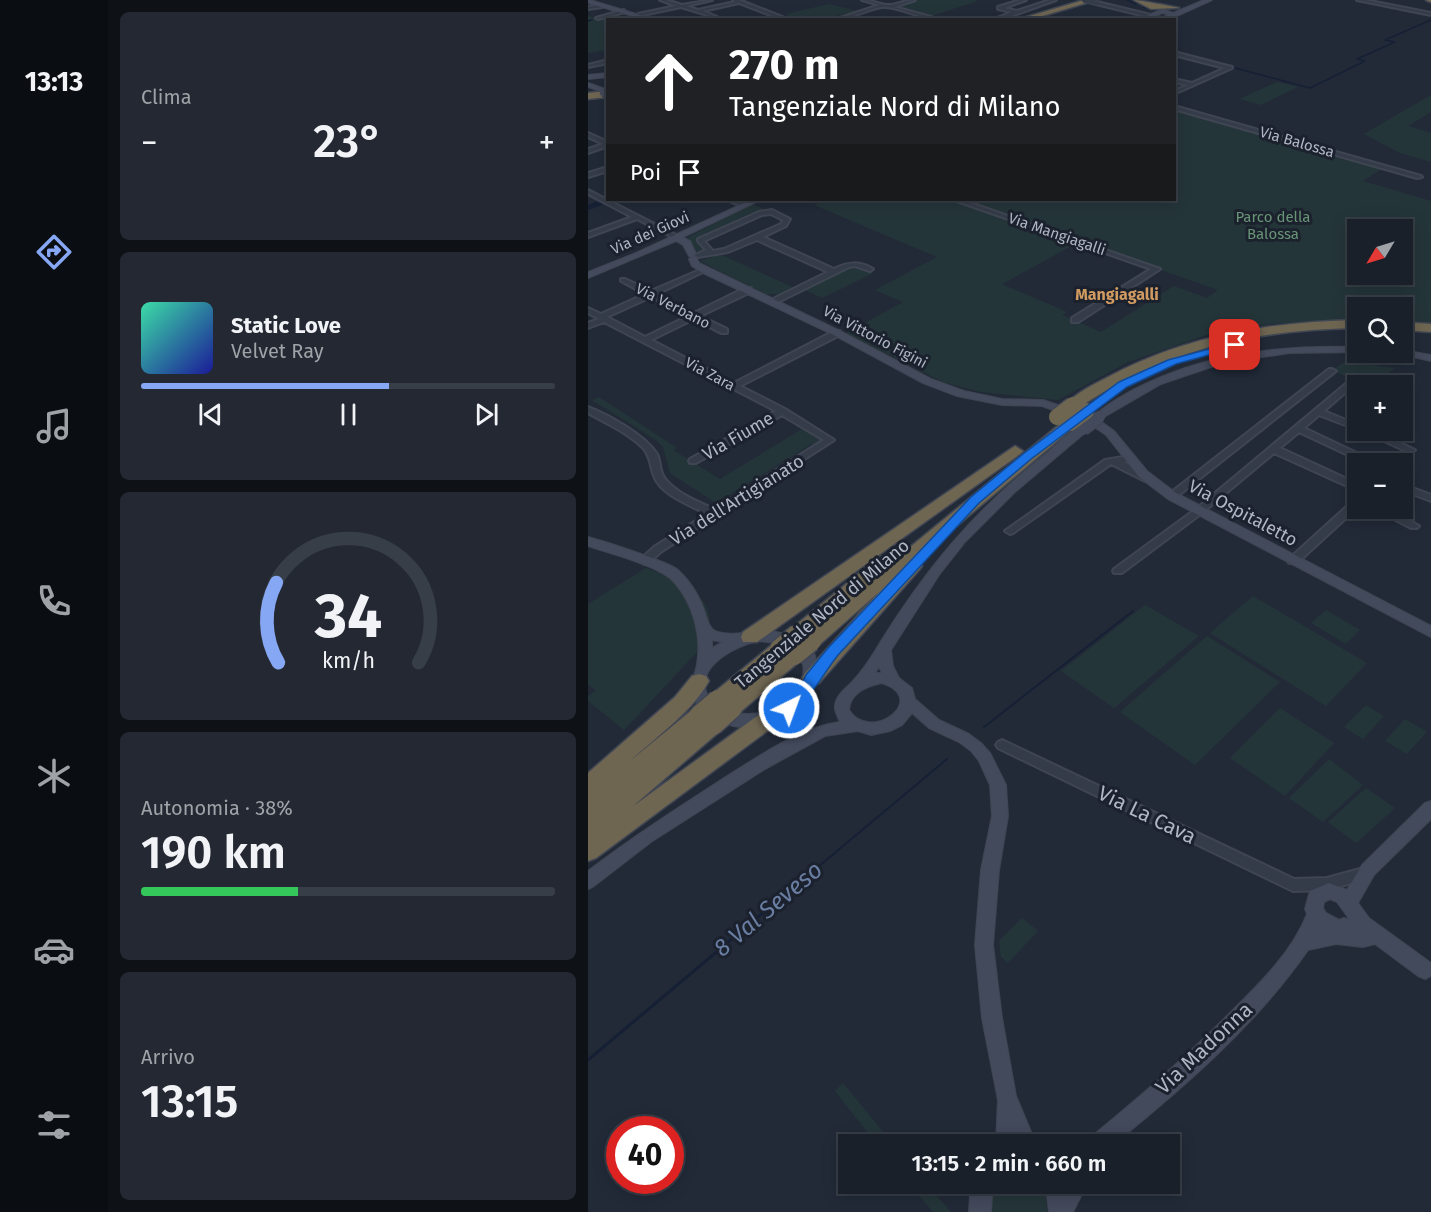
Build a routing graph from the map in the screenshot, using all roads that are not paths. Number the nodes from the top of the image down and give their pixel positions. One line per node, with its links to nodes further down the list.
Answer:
1 (662, 0): 15 (street)
2 (710, 0): 15 (street)
3 (864, 0): 16 (street)
4 (908, 0): 16 (street)
5 (1024, 0): 25 (street)
6 (1054, 0): 25 (street)
7 (1084, 0): 13 (street, bridge)
8 (1138, 0): 23 (highway)
9 (1207, 0): 18 (street); 19 (street)
10 (1359, 0): 24 (street)
11 (588, 1): 14 (street)
12 (737, 1): 21 (street); 29 (street)
13 (1098, 2): 23 (street); 23 (street); 25 (highway); 32 (highway)
14 (601, 6): 17 (street); 20 (street)
15 (680, 6): 21 (street); 22 (street)
16 (887, 6): 30 (street); 31 (street)
17 (588, 8)
18 (1189, 8): 19 (street); 19 (street)
19 (1176, 10): 23 (highway); 23 (street)
20 (624, 11): 22 (street); 26 (street)
21 (696, 12): 28 (street)
22 (640, 15): 27 (street)
23 (1154, 15)
24 (1431, 15)
25 (1017, 16)
26 (598, 18)
27 (648, 18)
28 (718, 18)
29 (783, 18)
30 (843, 18)
31 (932, 18)
32 (1035, 18)
33 (1176, 54): 38 (street)
34 (606, 62): 35 (street)
35 (588, 66)
36 (606, 76): 39 (street)
37 (1176, 81): 38 (street)
38 (1193, 85): 40 (street)
39 (596, 90): 41 (highway)
40 (1176, 92)
41 (588, 104)
42 (1176, 108): 49 (street, Via Balossa)
43 (588, 135): 44 (street)
44 (606, 143)
45 (606, 145): 46 (street)
46 (588, 151)
47 (606, 170): 48 (street)
48 (588, 175)
49 (1419, 177)
50 (588, 192): 55 (street)
51 (733, 201): 54 (street)
52 (753, 201): 54 (street, Via dei Giovi)
53 (960, 201): 73 (street, Via Mangiagalli)
54 (743, 205): 57 (street, Via dei Giovi)
55 (637, 217): 56 (street); 57 (street)
56 (588, 235)
57 (676, 237): 59 (street, Via Vittorio Figini); 63 (street, Via dei Giovi)
58 (757, 237): 59 (street); 59 (street); 62 (street)
59 (699, 254): 61 (street, Via Vittorio Figini)
60 (870, 269): 62 (street)
61 (704, 270): 65 (street, Via Vittorio Figini); 66 (street)
62 (832, 271): 67 (street)
63 (588, 275)
64 (623, 280): 66 (street, Via Verbano)
65 (748, 290): 68 (street, Via Vittorio Figini); 71 (street)
66 (651, 294): 71 (street, Via Verbano); 72 (street)
67 (783, 296): 68 (street); 69 (street)
68 (764, 297): 69 (street, Via Vittorio Figini)
69 (774, 302): 80 (street, Via Vittorio Figini)
70 (588, 310): 72 (street, Via Zara)
71 (694, 316): 78 (street, Via Verbano); 83 (street)
72 (603, 318): 75 (street); 83 (street, Via Zara)
73 (1075, 320)
74 (1347, 325): 92 (highway, Tangenziale Nord di Milano)
75 (588, 326)
76 (1413, 327): 77 (highway)
77 (1431, 328)
78 (724, 332)
79 (1347, 332): 92 (highway, Tangenziale Nord di Milano)
80 (837, 333): 88 (street); 94 (street, Via Vittorio Figini)
81 (1413, 333): 82 (highway)
82 (1431, 334)
83 (644, 340): 88 (street, Via Zara)
84 (1347, 350): 92 (street)
85 (1413, 355): 86 (street)
86 (1431, 358)
87 (1332, 371): 109 (street)
88 (733, 386): 91 (street, Via Zara)
89 (1347, 387): 93 (street)
90 (588, 410): 114 (street)
91 (782, 411): 97 (street, Via Zara); 105 (street, Via Fiume)
92 (1086, 411): 94 (highway, Tangenziale Nord di Milano, bridge)
93 (1319, 411): 95 (street); 96 (street)
94 (1066, 418): 101 (highway, Tangenziale Nord di Milano); 103 (street, Via Ospitaletto); 111 (highway, Tangenziale Nord di Milano); 126 (street)
95 (1347, 423)
96 (1299, 429): 99 (street); 102 (street)
97 (830, 440): 114 (street, Via dell'Artigianato)
98 (1390, 441): 100 (street)
99 (1274, 449): 107 (street); 113 (street)
100 (1411, 450)
101 (1015, 451): 124 (highway, Tangenziale Nord di Milano); 125 (highway)
102 (1352, 453)
103 (1129, 459): 104 (street); 106 (street, Via Ospitaletto)
104 (1114, 461): 106 (street); 117 (street)
105 (693, 462)
106 (1148, 479): 109 (street, Via Ospitaletto)
107 (1347, 483)
108 (1413, 491): 110 (street)
109 (1172, 496): 113 (street, Via Ospitaletto)
110 (1431, 498)
111 (975, 500): 124 (highway, Tangenziale Nord di Milano); 128 (highway)
112 (1347, 511): 120 (street)
113 (1199, 512): 120 (street, Via Ospitaletto); 121 (street)
114 (715, 514): 119 (street, Via dell'Artigianato)
115 (1400, 519): 116 (street)
116 (1414, 526)
117 (1010, 531)
118 (588, 542): 119 (street)
119 (644, 561): 122 (street)
120 (1293, 561): 123 (street, Via Ospitaletto)
121 (1118, 571)
122 (702, 627): 125 (street); 127 (street)
123 (1431, 632)
124 (804, 638): 134 (highway, Tangenziale Nord di Milano, bridge)
125 (746, 639): 127 (street); 128 (street)
126 (884, 648): 129 (street); 130 (street)
127 (701, 675): 133 (street); 140 (highway)
128 (812, 678): 133 (street)
129 (893, 680): 130 (street); 131 (street)
130 (860, 682): 132 (street)
131 (909, 702): 135 (street); 136 (street)
132 (843, 706): 137 (street); 138 (street)
133 (771, 717): 144 (highway)
134 (706, 721): 141 (highway, Tangenziale Nord di Milano); 143 (highway, Tangenziale Nord di Milano)
135 (895, 723): 136 (street); 137 (street)
136 (934, 724): 153 (street)
137 (856, 726): 138 (street)
138 (822, 730): 146 (street)
139 (1002, 745): 147 (street, Via La Cava)
140 (588, 786)
141 (588, 808)
142 (1431, 808): 145 (street)
143 (588, 831)
144 (588, 851)
145 (1364, 872): 147 (street); 149 (street)
146 (588, 881)
147 (1293, 885): 148 (street, Via La Cava)
148 (1316, 904): 149 (street); 149 (street); 151 (street)
149 (1343, 911): 150 (street); 151 (street); 152 (street)
150 (1381, 944): 151 (street); 152 (street)
151 (1305, 945): 156 (street, Via Madonna)
152 (1428, 971)
153 (1006, 1096): 154 (street); 155 (street)
154 (1006, 1134)
155 (1022, 1134)
156 (1111, 1134)
157 (982, 1194): 160 (street)
158 (1058, 1194): 161 (street)
159 (1070, 1194): 161 (street)
160 (980, 1212)
161 (1060, 1212)

